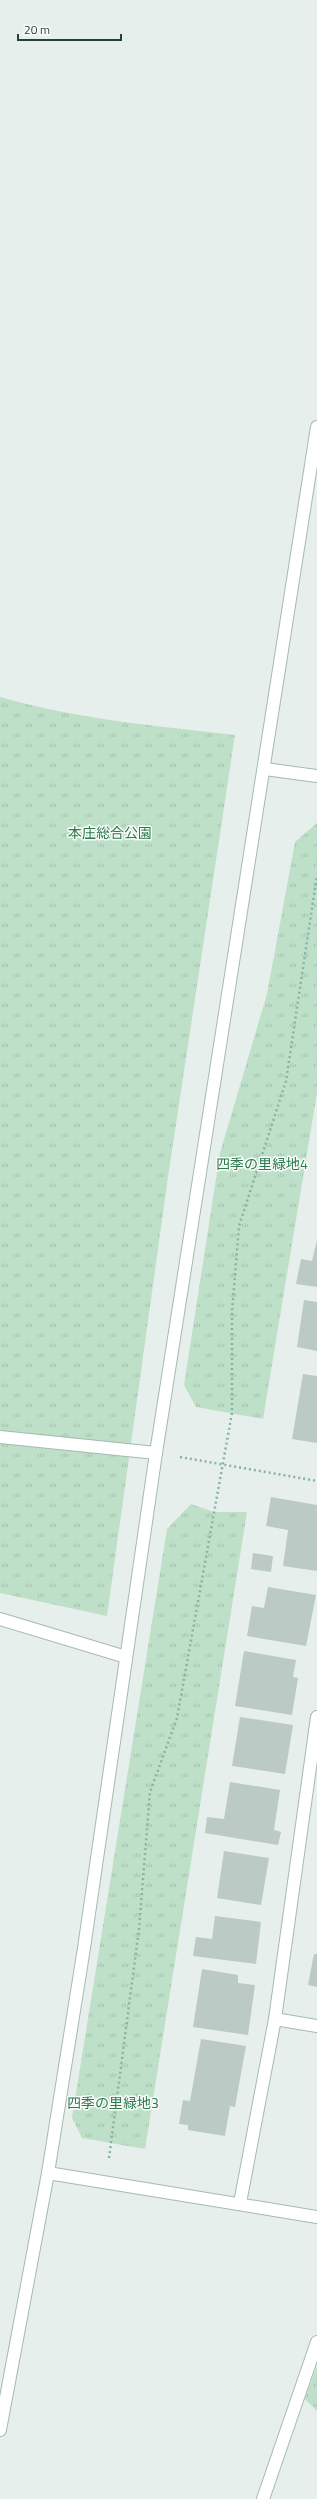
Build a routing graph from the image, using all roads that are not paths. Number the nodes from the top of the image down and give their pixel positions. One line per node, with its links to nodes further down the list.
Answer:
1 (317, 427): 2 (street)
2 (265, 769): 3 (street); 5 (street)
3 (317, 776)
4 (0, 1437): 5 (street)
5 (156, 1453): 7 (street)
6 (0, 1619): 7 (street)
7 (126, 1657): 11 (street)
8 (317, 1717): 9 (street)
9 (275, 2019): 10 (street); 12 (street)
10 (317, 2026)
11 (48, 2173): 12 (street); 15 (street)
12 (240, 2203): 13 (street)
13 (317, 2217)
14 (317, 2342): 16 (street)
15 (0, 2430)
16 (263, 2499)

